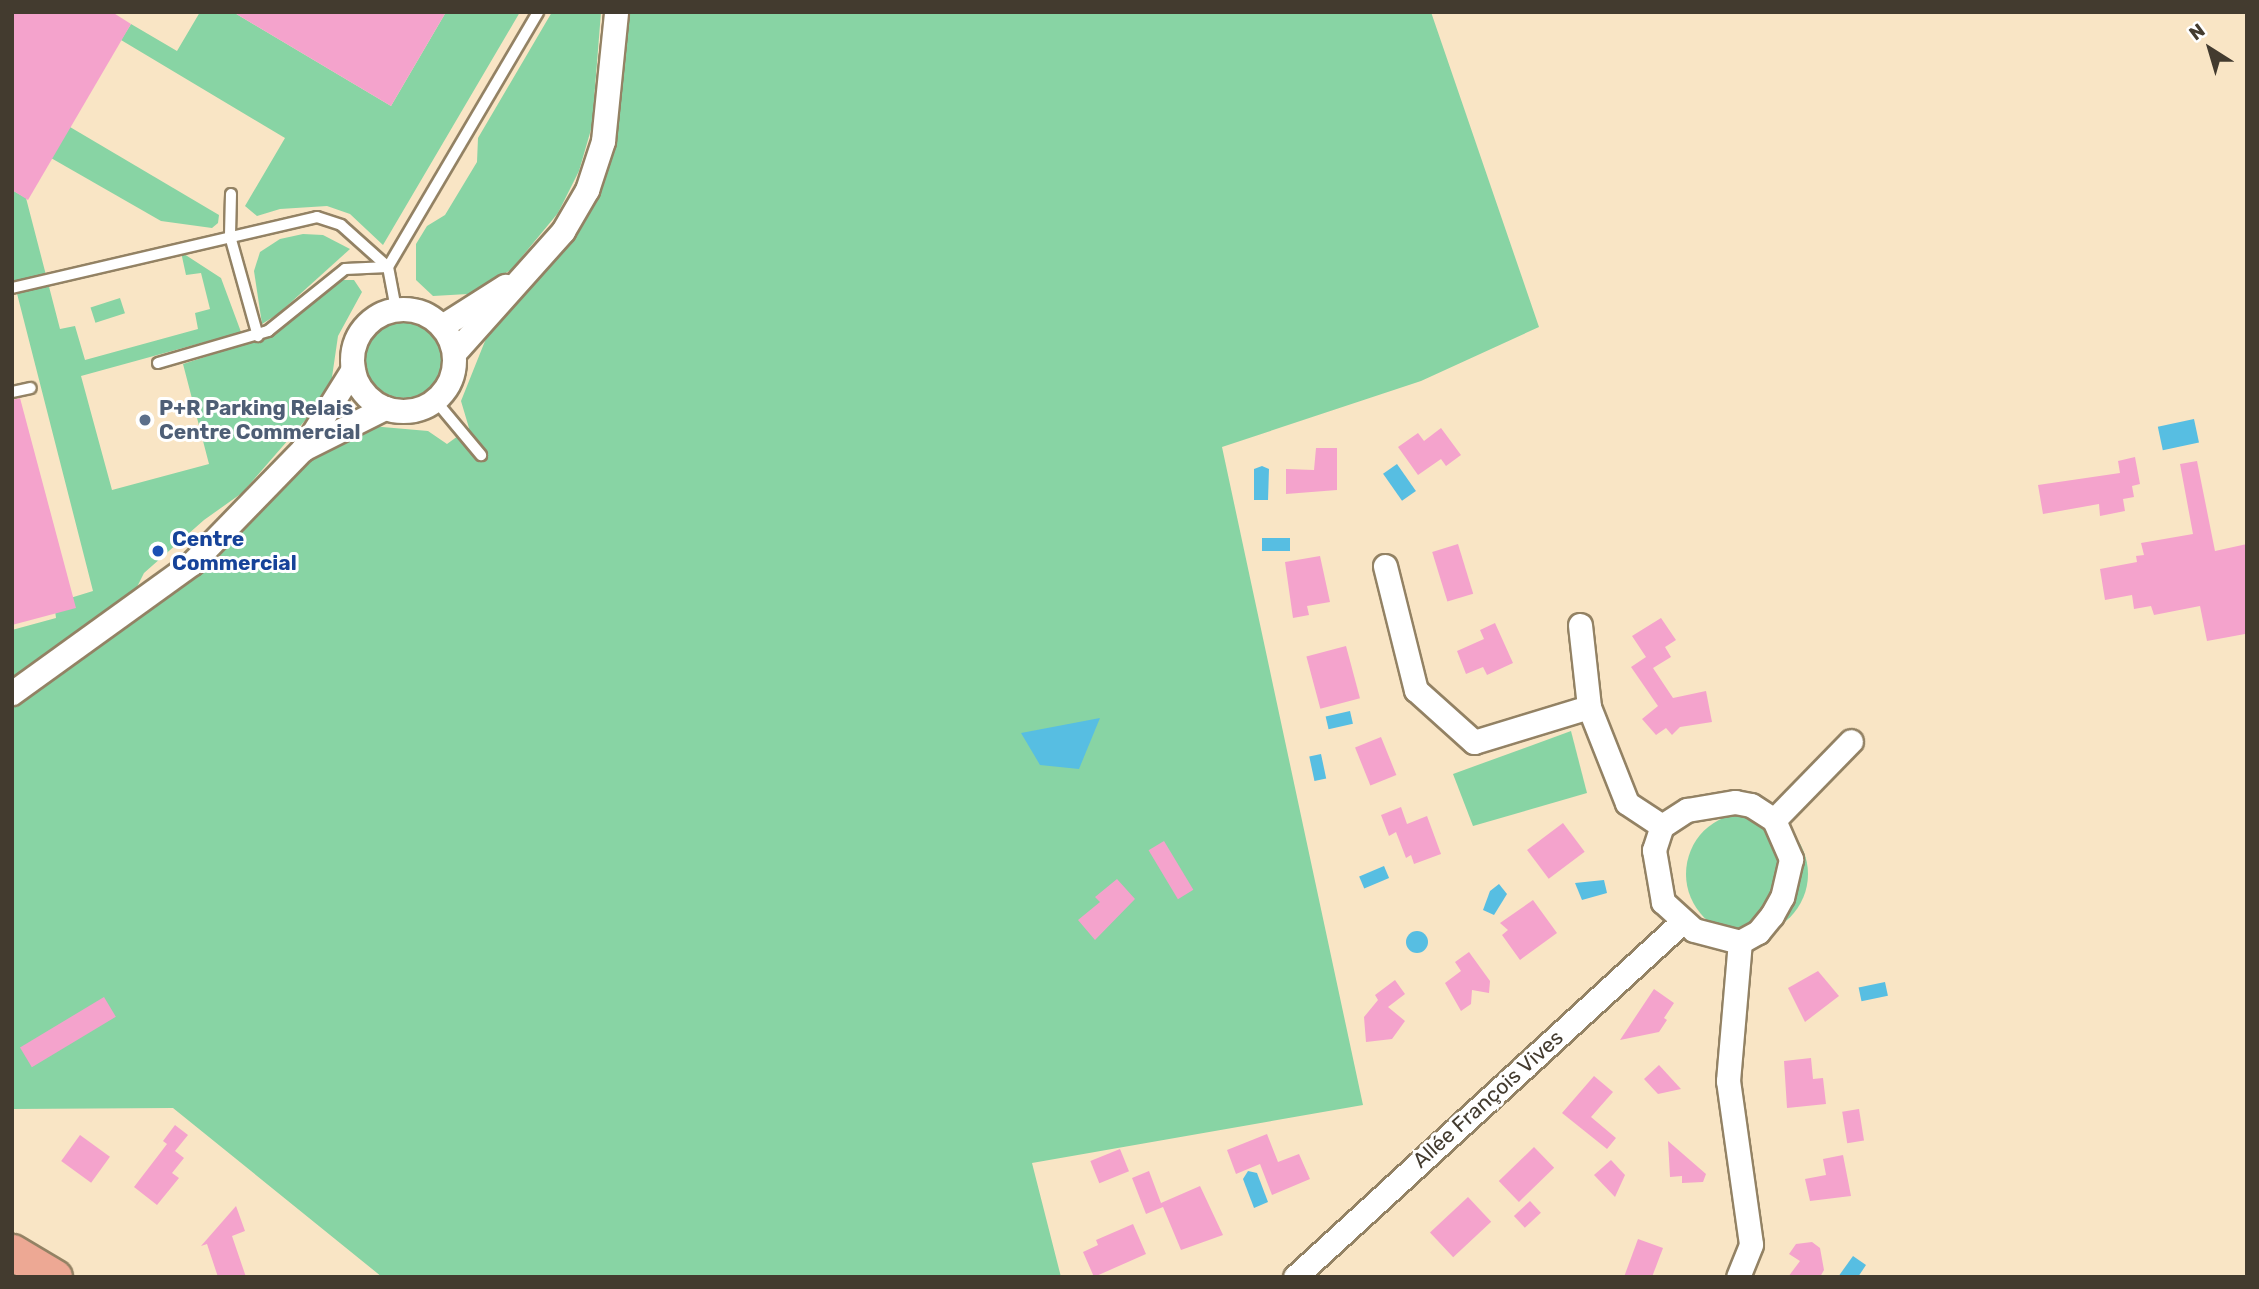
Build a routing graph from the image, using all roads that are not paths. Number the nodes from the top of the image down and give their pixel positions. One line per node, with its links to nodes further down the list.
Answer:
1 (538, 12): 5 (lane)
2 (616, 12): 6 (street)
3 (231, 194): 4 (lane)
4 (230, 236): 5 (lane); 7 (lane); 10 (lane)
5 (388, 267): 8 (lane); 10 (lane)
6 (531, 269): 9 (street); 11 (street)
7 (12, 288)
8 (396, 309): 9 (street); 13 (street)
9 (442, 326): 11 (street)
10 (258, 336): 12 (lane)
11 (454, 353): 16 (street)
12 (158, 363)
13 (353, 369): 17 (street); 18 (street)
14 (32, 388): 15 (lane)
15 (12, 392)
16 (435, 400): 17 (street); 19 (lane)
17 (385, 408): 18 (street)
18 (303, 449): 22 (street)
19 (481, 455)
20 (1385, 566): 23 (street)
21 (1580, 625): 23 (street)
22 (12, 692)
23 (1589, 707): 26 (street)
24 (1851, 741): 25 (street)
25 (1774, 820): 26 (street); 28 (street)
26 (1662, 826): 27 (street)
27 (1682, 922): 28 (street); 31 (street, Allée François Vives)
28 (1740, 942): 32 (street)
29 (12, 1252): 30 (main road)
30 (54, 1277)
31 (1295, 1277)
32 (1738, 1277)

